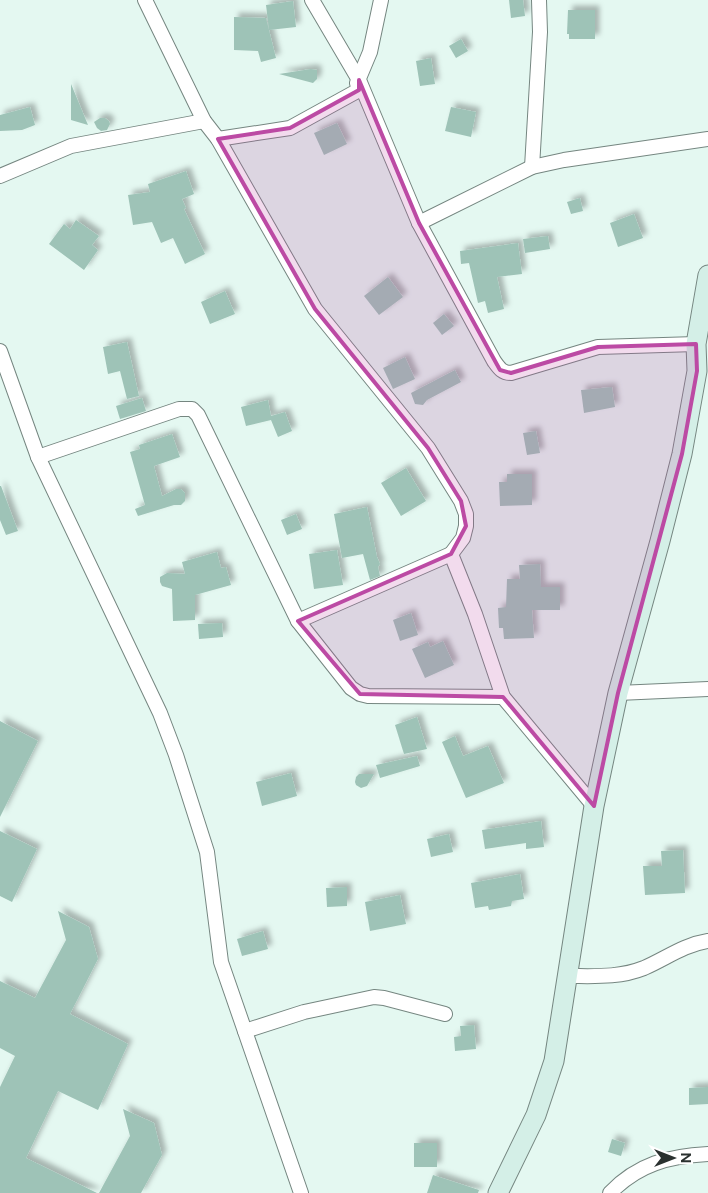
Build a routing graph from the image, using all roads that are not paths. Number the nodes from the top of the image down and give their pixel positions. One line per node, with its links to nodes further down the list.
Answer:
1 (145, 0): 6 (street)
2 (312, 0): 5 (street)
3 (381, 0): 5 (street)
4 (539, 0): 9 (street)
5 (358, 80): 8 (street); 11 (street)
6 (204, 121): 8 (street); 10 (street)
7 (708, 138): 9 (street)
8 (218, 139): 16 (street)
9 (532, 167): 11 (street)
10 (0, 176)
11 (419, 223): 13 (street)
12 (708, 275): 13 (street)
13 (696, 344): 19 (street)
14 (0, 351): 15 (street)
15 (38, 457): 17 (street); 25 (street)
16 (451, 554): 17 (street); 20 (street)
17 (298, 621): 20 (street)
18 (708, 689): 19 (street)
19 (618, 693): 21 (street)
20 (503, 696): 21 (street)
21 (594, 806): 23 (street)
22 (708, 941): 23 (street)
23 (568, 976): 28 (street)
24 (445, 1014): 25 (street)
25 (245, 1031): 27 (street)
26 (708, 1154): 29 (street)
27 (301, 1193)
28 (498, 1193)
29 (610, 1193)

